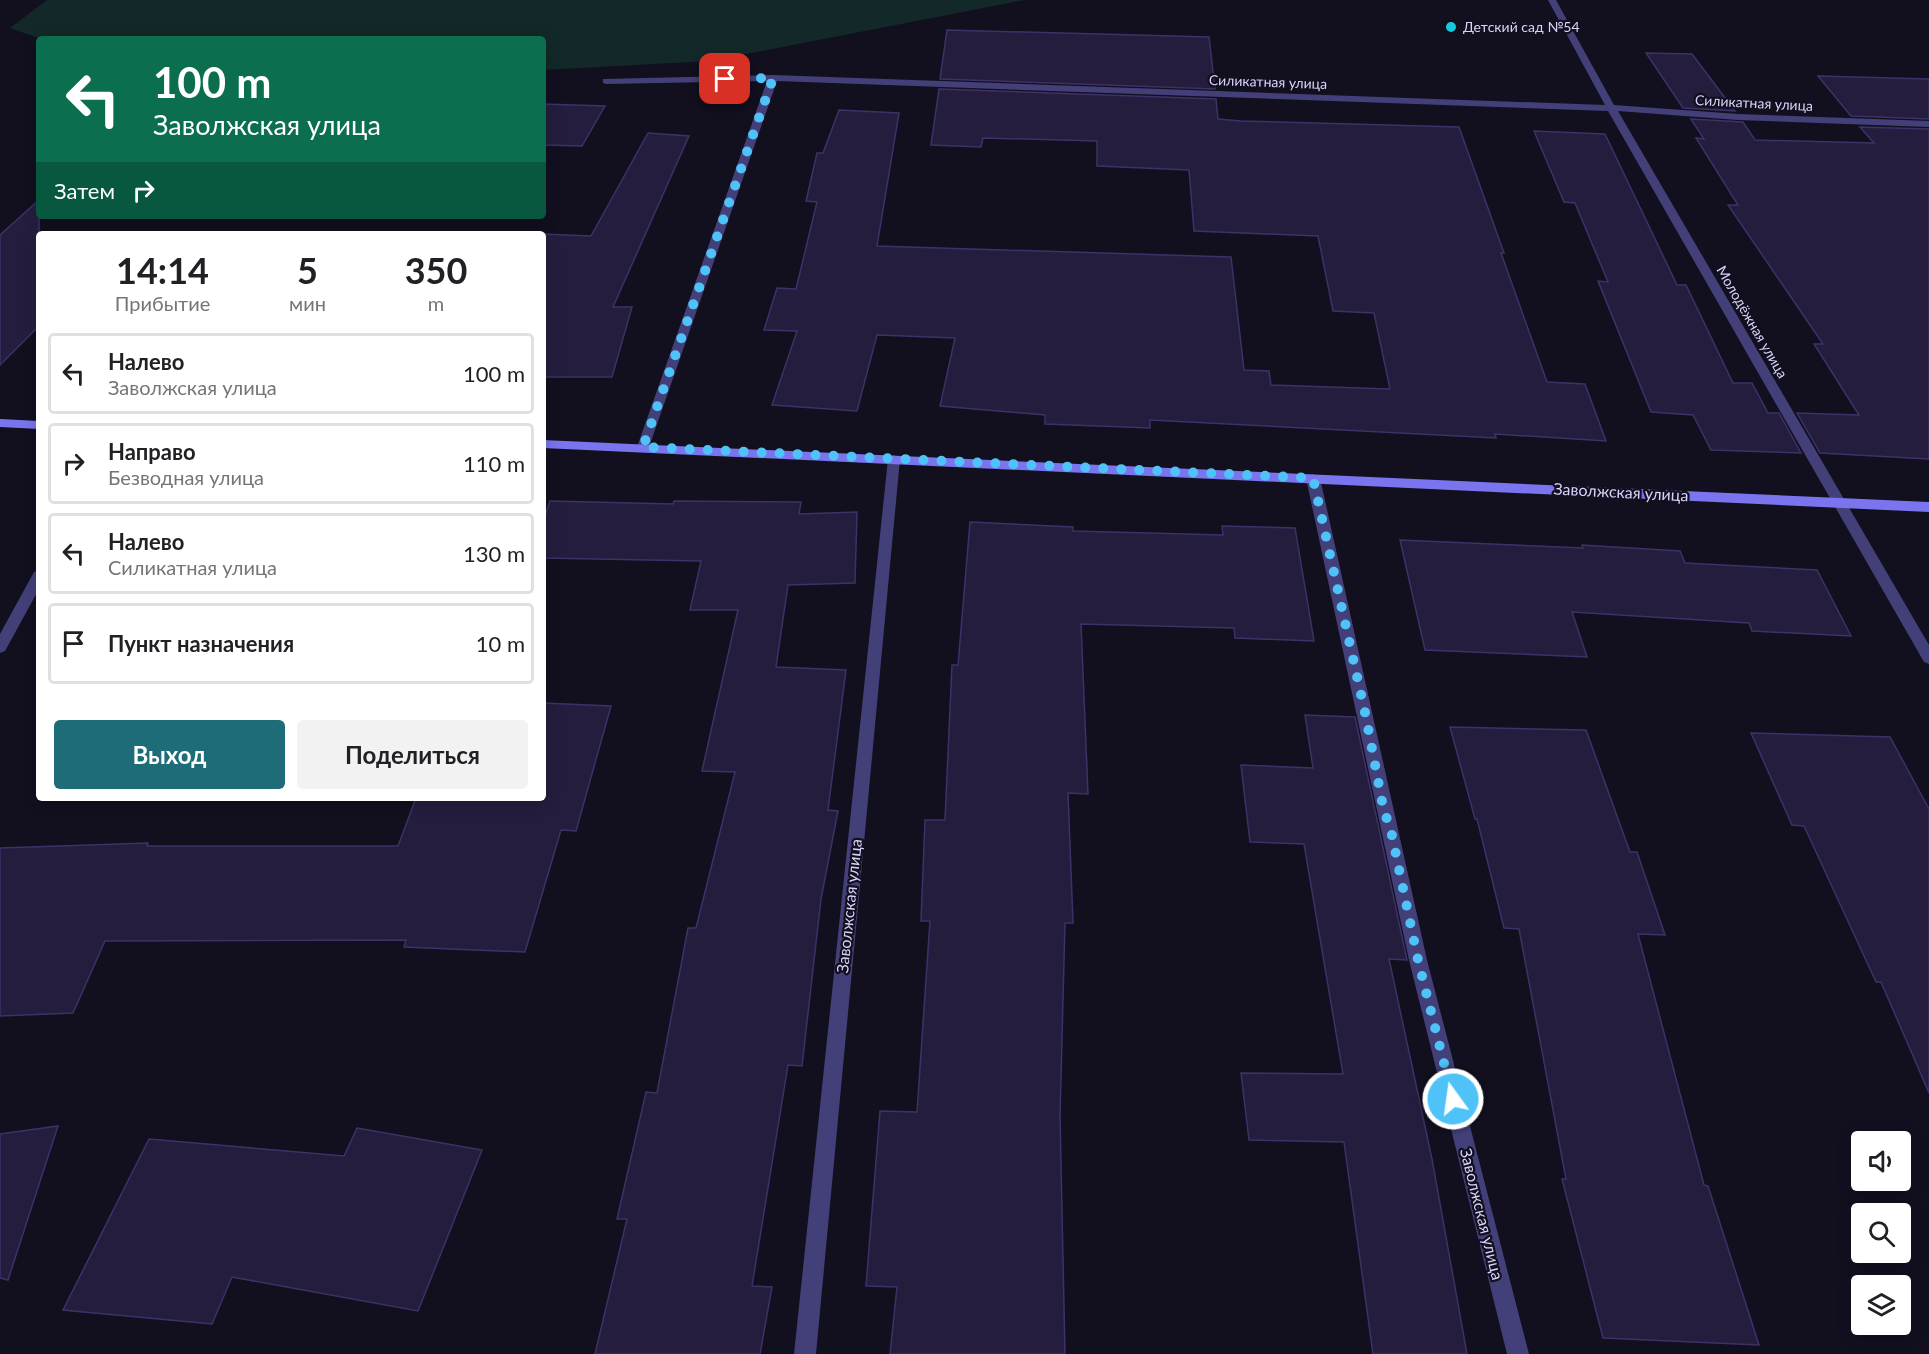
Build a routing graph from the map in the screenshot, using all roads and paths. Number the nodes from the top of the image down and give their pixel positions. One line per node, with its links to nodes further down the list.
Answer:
1 (1552, 0): 4 (street, Молодёжная улица)
2 (773, 78): 3 (street, Силикатная улица); 4 (street, Силикатная улица); 9 (street)
3 (606, 81)
4 (1611, 108): 5 (street, Силикатная улица); 12 (street, Молодёжная улица)
5 (1929, 124)
6 (0, 423): 7 (main road)
7 (36, 426)
8 (546, 444): 9 (main road, Заволжская улица)
9 (643, 447): 10 (main road, Заволжская улица)
10 (894, 459): 11 (main road, Заволжская улица); 17 (street, Заволжская улица)
11 (1313, 478): 12 (main road, Заволжская улица); 18 (street, Заволжская улица)
12 (1839, 502): 13 (main road, Заволжская улица); 16 (street, Молодёжная улица)
13 (1929, 507)
14 (36, 581): 15 (street)
15 (0, 647)
16 (1929, 658)
17 (805, 1354)
18 (1518, 1354)

